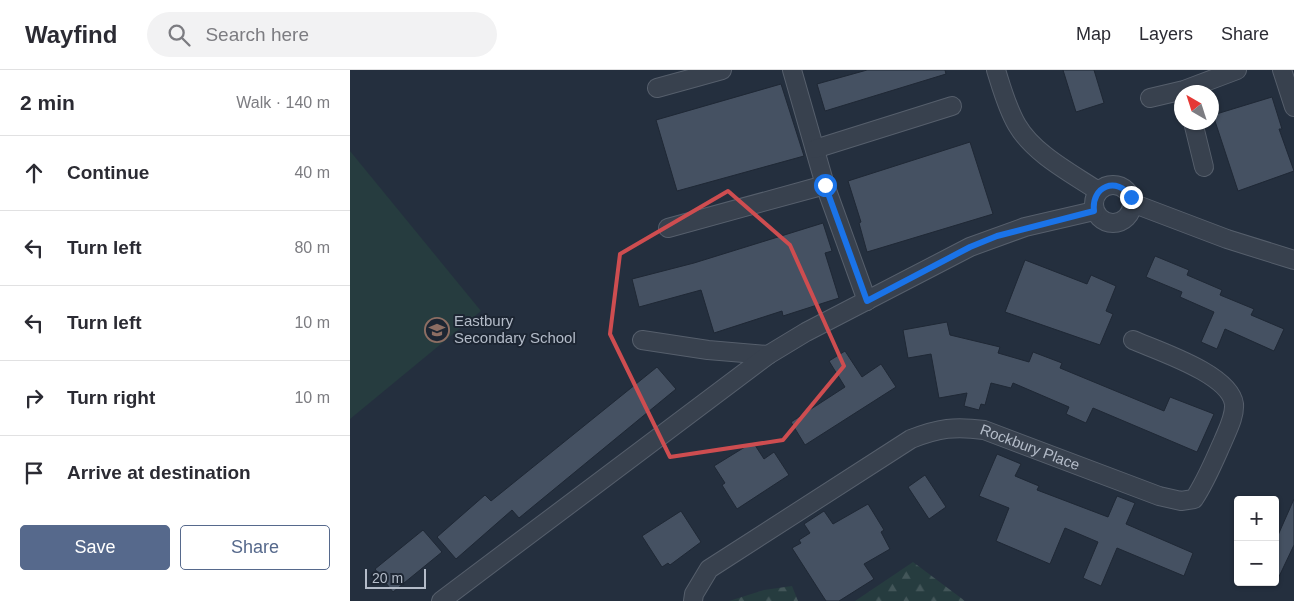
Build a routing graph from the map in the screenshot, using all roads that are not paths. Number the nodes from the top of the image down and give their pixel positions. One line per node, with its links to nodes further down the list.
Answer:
1 (722, 70): 7 (street)
2 (792, 70): 13 (street)
3 (996, 70): 16 (street)
4 (1237, 70): 6 (street)
5 (1282, 70): 11 (street)
6 (1199, 85)
7 (657, 88)
8 (1174, 93): 9 (street)
9 (1150, 98)
10 (952, 106): 13 (street)
11 (1294, 107)
12 (1195, 130): 14 (street)
13 (815, 149): 15 (street)
14 (1204, 167)
15 (825, 185): 19 (street); 21 (street)
16 (1098, 191): 17 (street); 18 (street)
17 (1132, 203): 18 (street); 20 (street)
18 (1094, 211): 21 (street)
19 (668, 228)
20 (1294, 260)
21 (867, 301): 24 (street)
22 (642, 340): 24 (street)
23 (1133, 340): 26 (street, Rockbury Place)
24 (768, 355): 25 (street)
25 (441, 601)
26 (693, 601)

